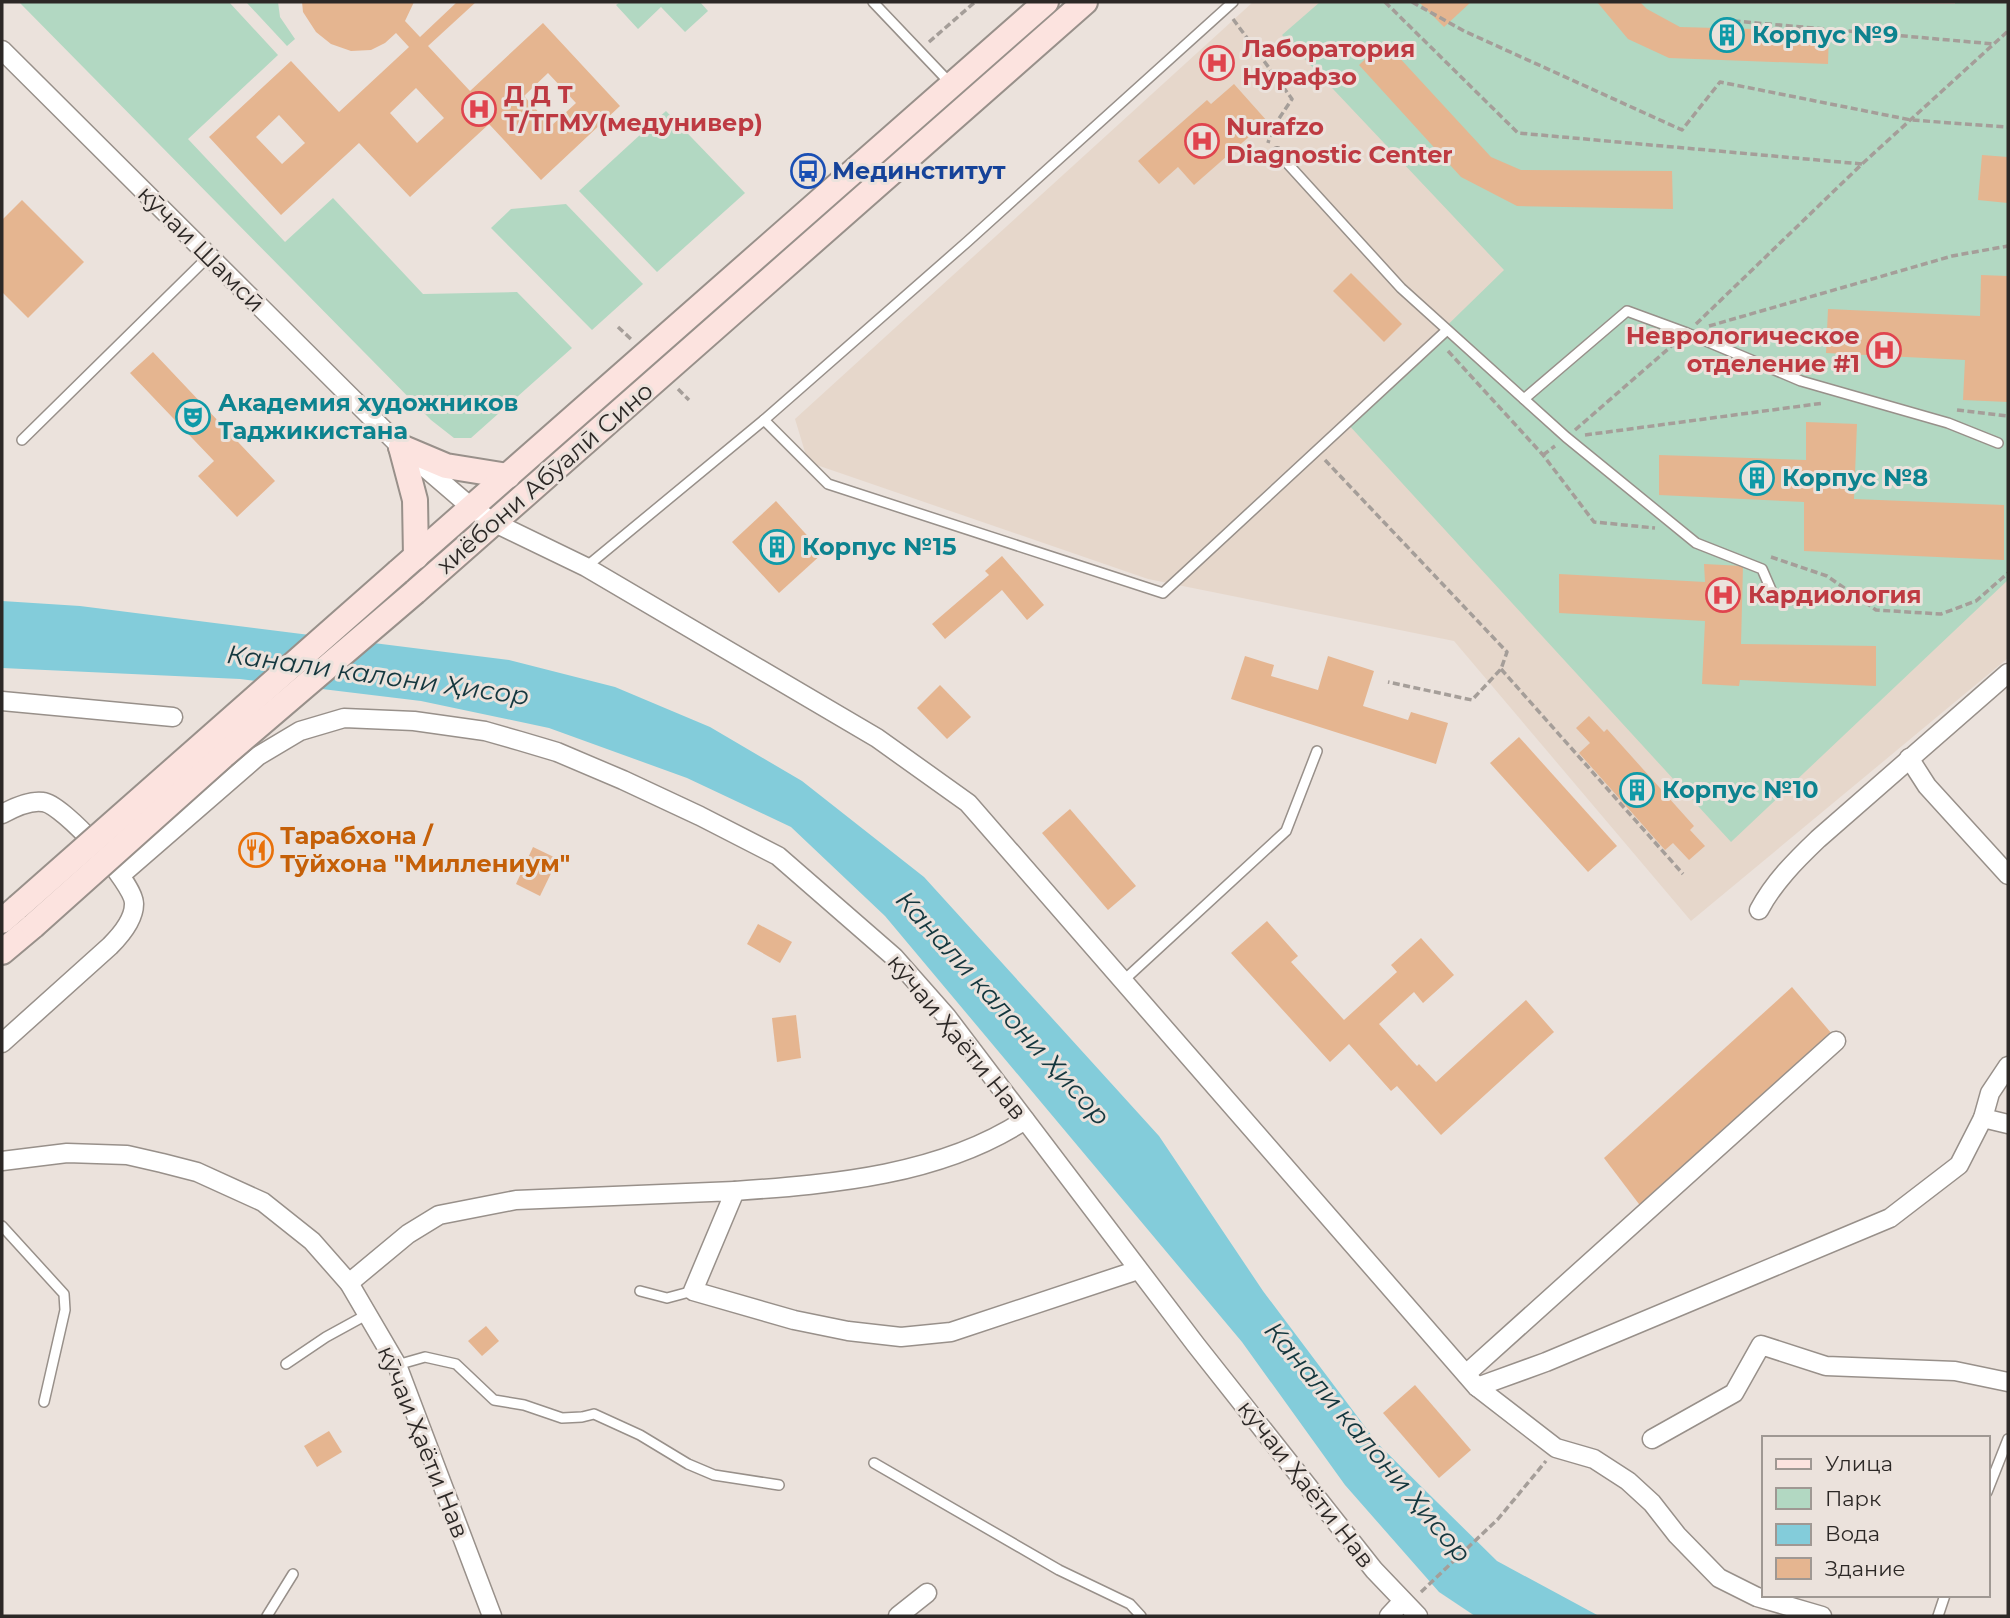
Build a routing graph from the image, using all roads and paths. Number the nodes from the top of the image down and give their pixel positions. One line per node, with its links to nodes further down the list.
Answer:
1 (873, 2): 12 (lane)
2 (975, 2): 12 (path)
3 (1046, 2): 13 (main road, хиёбони Абӯалӣ Сино)
4 (1085, 2): 33 (main road, хиёбони Абӯалӣ Сино)
5 (1385, 2): 17 (path)
6 (1412, 2): 14 (path)
7 (1229, 5): 16 (path); 25 (lane)
8 (1723, 20): 10 (path)
9 (2008, 31): 10 (path)
10 (1994, 44): 14 (path)
11 (2, 50): 19 (street, кӯчаи Шамсӣ)
12 (920, 50): 13 (lane)
13 (952, 85): 31 (main road, хиёбони Абӯалӣ Сино)
14 (1911, 120): 15 (path); 17 (path)
15 (2008, 127)
16 (1277, 152): 20 (lane)
17 (1862, 164): 21 (path)
18 (2008, 246): 21 (path)
19 (209, 256): 27 (lane); 29 (street, кӯчаи Шамсӣ)
20 (1447, 330): 22 (lane); 24 (lane)
21 (1687, 333): 23 (lane); 24 (lane); 26 (path)
22 (1437, 339): 26 (path); 30 (lane)
23 (1862, 398): 26 (path); 28 (lane)
24 (1524, 399): 26 (lane)
25 (764, 420): 30 (lane); 35 (lane)
26 (1566, 437): 38 (lane)
27 (22, 440)
28 (1998, 443)
29 (401, 447): 31 (main road); 32 (street, кӯчаи Шамсӣ); 34 (main road)
30 (1316, 451): 39 (path)
31 (508, 476): 32 (main road, хиёбони Абӯалӣ Сино)
32 (472, 508): 33 (street, кӯчаи Шамсӣ); 34 (main road, хиёбони Абӯалӣ Сино)
33 (495, 523): 35 (street, кӯчаи Шамсӣ); 51 (main road, хиёбони Абӯалӣ Сино, bridge)
34 (407, 564): 51 (main road, хиёбони Абӯалӣ Сино, bridge)
35 (586, 567): 53 (street, кӯчаи Шамсӣ)
36 (2008, 573): 37 (path)
37 (2003, 578)
38 (1817, 600)
39 (1501, 669): 41 (path); 47 (path)
40 (2008, 673): 45 (street)
41 (1388, 682)
42 (2, 701): 43 (street)
43 (173, 717)
44 (1317, 751): 53 (lane)
45 (1909, 758): 49 (street); 50 (street)
46 (2, 814): 48 (street)
47 (1683, 874)
48 (121, 875): 55 (street); 58 (street, кӯчаи Ҳаёти Нав)
49 (2008, 875)
50 (1759, 910)
51 (17, 918): 52 (main road, хиёбони Абӯалӣ Сино)
52 (2, 952)
53 (1123, 981): 70 (street, кӯчаи Шамсӣ)
54 (1836, 1041): 70 (street)
55 (2, 1043)
56 (2008, 1066): 57 (street)
57 (1983, 1118): 59 (street); 70 (street)
58 (1026, 1120): 61 (street); 63 (street, кӯчаи Ҳаёти Нав)
59 (2008, 1125)
60 (2, 1161): 64 (street, кӯчаи Ҳаёти Нав)
61 (735, 1191): 64 (street); 66 (street)
62 (2, 1226): 72 (lane)
63 (1138, 1270): 66 (street); 82 (street, кӯчаи Ҳаёти Нав)
64 (349, 1283): 67 (street, кӯчаи Ҳаёти Нав)
65 (640, 1291): 66 (lane)
66 (693, 1291)
67 (368, 1314): 68 (lane); 69 (street, кӯчаи Ҳаёти Нав)
68 (286, 1364)
69 (397, 1365): 77 (lane); 84 (street, кӯчаи Ҳаёти Нав)
70 (1471, 1381): 75 (street, кӯчаи Шамсӣ)
71 (2008, 1382): 73 (street)
72 (44, 1402)
73 (1652, 1438)
74 (2008, 1439): 78 (lane)
75 (1556, 1448): 82 (path); 89 (street)
76 (874, 1463): 86 (lane)
77 (779, 1485)
78 (1989, 1487)
79 (293, 1574): 83 (lane)
80 (927, 1593): 85 (street)
81 (1944, 1597): 90 (lane)
82 (1410, 1598): 87 (street); 88 (street, кӯчаи Ҳаёти Нав)
83 (267, 1616)
84 (492, 1616)
85 (898, 1616)
86 (1141, 1616)
87 (1389, 1616)
88 (1419, 1616)
89 (1822, 1616)
90 (1938, 1616)

